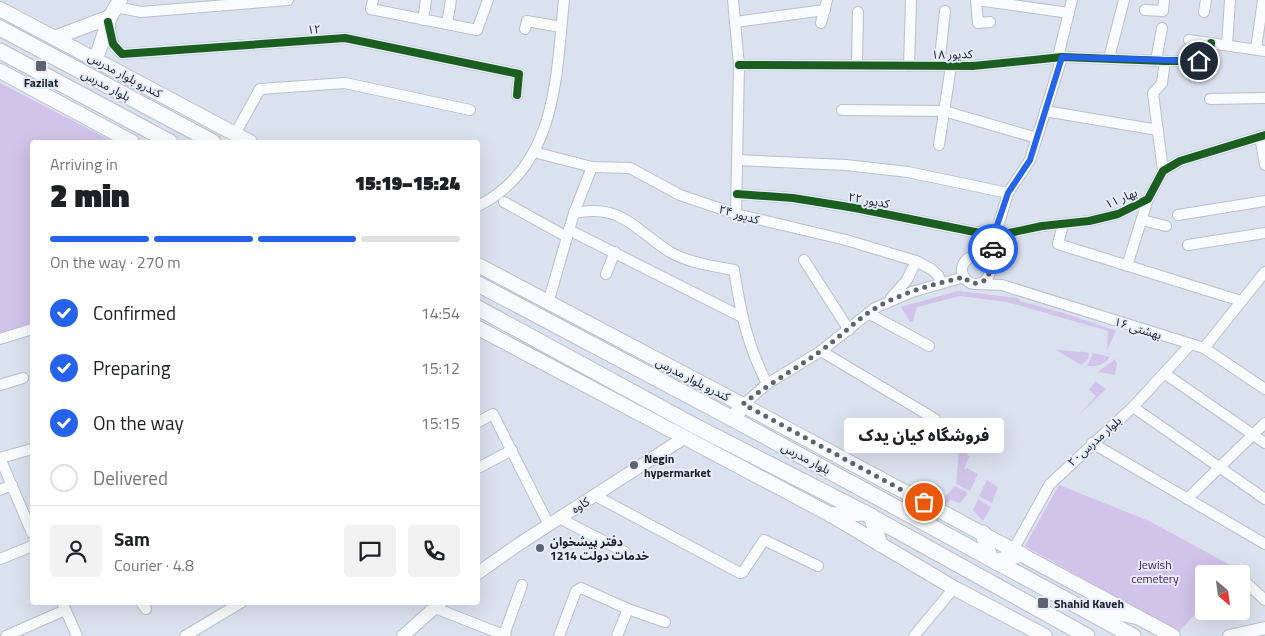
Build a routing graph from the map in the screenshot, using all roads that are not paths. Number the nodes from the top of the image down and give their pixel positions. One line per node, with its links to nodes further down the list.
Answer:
1 (288, 0): 21 (street)
2 (426, 0): 25 (street)
3 (452, 0): 29 (street)
4 (488, 0): 29 (street)
5 (564, 0): 30 (street)
6 (733, 0): 26 (street)
7 (911, 0): 48 (street)
8 (977, 0): 15 (street); 27 (street)
9 (1072, 0): 24 (street)
10 (1124, 0): 42 (street)
11 (1164, 0): 19 (street)
12 (1206, 0): 23 (street)
13 (1230, 0): 37 (street)
14 (1263, 0): 39 (street)
15 (1028, 4): 24 (street)
16 (372, 5): 25 (street)
17 (826, 5): 26 (street); 28 (street)
18 (0, 9): 34 (main road, کندرو بلوار مدرس)
19 (1145, 10)
20 (945, 11): 49 (street)
21 (114, 12): 34 (main road); 40 (street); 43 (main road)
22 (858, 12): 47 (street)
23 (1204, 12)
24 (1069, 13): 41 (street)
25 (423, 20): 29 (street)
26 (735, 22): 46 (street)
27 (990, 22)
28 (821, 23)
29 (447, 24)
30 (561, 27): 33 (street); 72 (street)
31 (0, 28): 69 (main road, بلوار مدرس)
32 (1162, 28): 44 (street)
33 (525, 30)
34 (54, 38): 43 (main road, کندرو بلوار مدرس)
35 (1189, 40): 36 (street)
36 (1211, 43): 37 (street); 44 (street, کدیور ۱۸)
37 (1227, 46): 39 (street)
38 (0, 50): 53 (main road, بلوار مدرس)
39 (1261, 50)
40 (122, 54): 52 (street); 54 (street, ۱۲)
41 (1060, 57): 42 (street, کدیور ۱۸); 50 (street, کدیور ۱۸); 60 (street)
42 (1109, 58): 44 (street, کدیور ۱۸)
43 (96, 59): 52 (main road, کندرو بلوار مدرس)
44 (1161, 61): 62 (street)
45 (0, 63): 53 (main road)
46 (739, 65): 47 (street, کدیور ۱۸); 73 (street)
47 (857, 65): 48 (street, کدیور ۱۸)
48 (910, 66): 49 (street, کدیور ۱۸)
49 (938, 66): 50 (street, کدیور ۱۸)
50 (951, 66): 59 (street)
51 (0, 72): 66 (main road)
52 (121, 73): 63 (main road, کندرو بلوار مدرس)
53 (46, 75): 61 (main road, بلوار مدرس)
54 (517, 95)
55 (1265, 98): 56 (street)
56 (1210, 99)
57 (470, 110): 63 (street)
58 (842, 110): 59 (street)
59 (944, 111): 65 (street); 71 (street)
60 (1045, 111): 62 (street); 65 (street)
61 (127, 119): 67 (main road); 68 (main road, بلوار مدرس)
62 (1158, 130): 76 (street)
63 (235, 134): 70 (main road, کندرو بلوار مدرس)
64 (1262, 136): 74 (street); 76 (street)
65 (1037, 138): 77 (street)
66 (128, 140)
67 (146, 140)
68 (166, 140)
69 (209, 140)
70 (246, 140)
71 (939, 145)
72 (534, 152): 75 (street, کدیور ۲۴); 82 (street)
73 (737, 160): 77 (street); 78 (street)
74 (1265, 165)
75 (592, 167): 83 (street); 84 (street, کدیور ۲۴)
76 (1164, 171): 79 (street, بهار ۱۱)
77 (1008, 193): 91 (street)
78 (737, 194): 84 (street); 91 (street, کدیور ۲۲)
79 (1148, 199): 86 (street); 87 (street, بهار ۱۱)
80 (1265, 201): 85 (street)
81 (504, 202): 90 (street)
82 (480, 205)
83 (574, 213): 90 (street); 113 (street)
84 (736, 214): 96 (street, کدیور ۲۴)
85 (1178, 215)
86 (1142, 220): 88 (street); 98 (street)
87 (1063, 224): 91 (street, بهار ۱۱); 98 (street)
88 (1166, 226)
89 (1265, 233): 92 (street)
90 (568, 234): 93 (street); 108 (street)
91 (994, 238): 94 (street); 99 (street)
92 (1188, 246)
93 (616, 252): 101 (street); 113 (street)
94 (976, 255): 99 (street); 102 (street)
95 (804, 260): 117 (street)
96 (916, 262): 103 (street, کدیور ۲۴); 109 (street)
97 (480, 266): 108 (main road, کندرو بلوار مدرس)
98 (1127, 266): 107 (street)
99 (990, 267): 104 (street); 106 (street)
100 (1265, 272): 107 (street)
101 (606, 274)
102 (964, 277): 103 (street); 104 (street)
103 (940, 283): 109 (street)
104 (977, 284): 106 (street, ۱۶ بهشتی)
105 (480, 285): 110 (main road, بلوار مدرس)
106 (1002, 285): 119 (street, ۱۶ بهشتی)
107 (1242, 302): 121 (street)
108 (548, 303): 128 (main road, کندرو بلوار مدرس)
109 (884, 304): 112 (street)
110 (518, 305): 114 (main road); 130 (main road, بلوار مدرس)
111 (480, 309): 114 (main road, بلوار مدرس)
112 (868, 313): 117 (street); 120 (street)
113 (742, 317): 125 (street)
114 (506, 324): 151 (main road, بلوار مدرس)
115 (480, 329): 135 (main road)
116 (30, 330): 118 (street)
117 (849, 330): 122 (street)
118 (0, 339)
119 (1191, 344): 121 (street, ۱۶ بهشتی); 123 (street, بلوار مدرس۲۰)
120 (929, 346)
121 (1204, 348): 127 (street, ۱۶ بهشتی)
122 (821, 351): 125 (street); 131 (street)
123 (1164, 373): 129 (street, بلوار مدرس۲۰); 134 (street)
124 (23, 378): 126 (street)
125 (768, 384): 128 (street)
126 (0, 385)
127 (1265, 389)
128 (743, 404): 130 (main road); 148 (main road, کندرو بلوار مدرس)
129 (1133, 406): 136 (street, بلوار مدرس۲۰); 142 (street)
130 (733, 418): 149 (main road, بلوار مدرس)
131 (935, 419)
132 (480, 421): 139 (street)
133 (1265, 422): 134 (street)
134 (1254, 434): 137 (street); 142 (street)
135 (684, 438): 145 (street, کاوه); 150 (main road)
136 (1092, 443): 146 (street); 160 (street, بلوار مدرس۲۰)
137 (1265, 443)
138 (30, 450): 140 (street)
139 (512, 450): 141 (street); 152 (street)
140 (0, 458): 143 (street)
141 (480, 467)
142 (1220, 467): 146 (street); 147 (street)
143 (12, 485): 144 (street); 154 (street)
144 (0, 490)
145 (594, 496): 152 (street, کاوه); 163 (street)
146 (1187, 498): 157 (street)
147 (1265, 499)
148 (925, 502): 149 (main road); 153 (main road); 155 (main road, کندرو بلوار مدرس)
149 (902, 510): 153 (main road, بلوار مدرس)
150 (832, 515): 151 (main road); 156 (main road)
151 (868, 515): 156 (main road); 186 (main road, بلوار مدرس)
152 (554, 521): 159 (street); 164 (street, کاوه)
153 (928, 524): 162 (main road, بلوار مدرس)
154 (30, 529)
155 (982, 533): 160 (main road, کندرو بلوار مدرس); 162 (main road)
156 (880, 544): 167 (main road)
157 (1265, 544)
158 (30, 547): 161 (street)
159 (625, 552)
160 (1017, 552): 162 (main road); 174 (main road, کندرو بلوار مدرس)
161 (0, 559)
162 (993, 560): 169 (main road, بلوار مدرس)
163 (818, 566)
164 (480, 572)
165 (522, 586): 182 (street)
166 (1250, 586): 168 (street)
167 (954, 588): 177 (main road); 185 (street)
168 (1265, 600)
169 (1070, 603): 174 (main road); 187 (main road, بلوار مدرس)
170 (237, 605): 180 (street)
171 (438, 605): 181 (street); 182 (street)
172 (64, 606): 178 (street); 179 (street)
173 (628, 609): 175 (street); 183 (street); 184 (street)
174 (1134, 616): 188 (main road, کندرو بلوار مدرس)
175 (665, 622)
176 (1265, 628): 189 (street)
177 (1041, 635)
178 (6, 636)
179 (77, 636)
180 (185, 636)
181 (403, 636)
182 (505, 636)
183 (559, 636)
184 (618, 636)
185 (914, 636)
186 (1087, 636)
187 (1133, 636)
188 (1173, 636)
189 (1229, 636)

